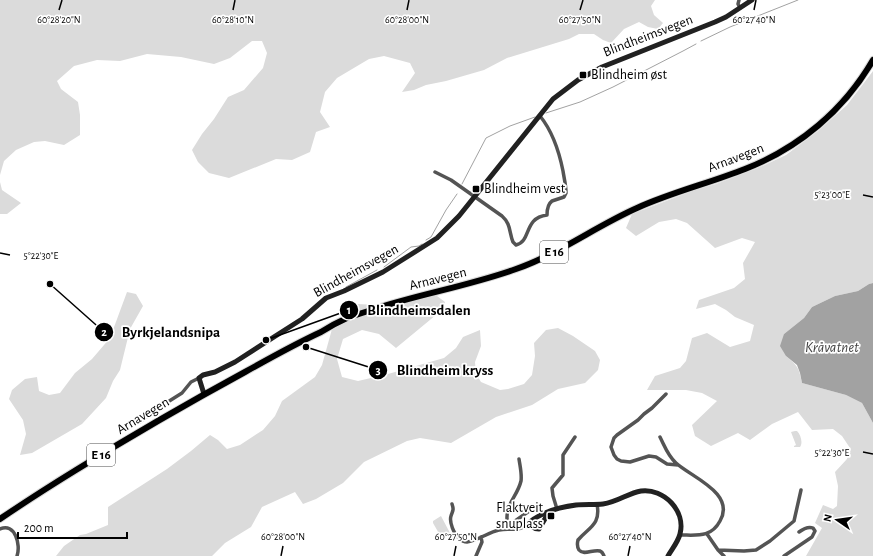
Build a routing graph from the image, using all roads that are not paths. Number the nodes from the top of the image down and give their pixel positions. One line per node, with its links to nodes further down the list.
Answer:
1 (739, 0): 3 (street)
2 (752, 0): 3 (street, Blindheimsvegen)
3 (740, 8): 5 (street, Blindheimsvegen)
4 (873, 60): 9 (highway, Arnavegen / E 16)
5 (540, 116): 7 (street, Blindheimsvegen); 7 (street)
6 (435, 172): 7 (street)
7 (474, 196): 8 (street, Blindheimsvegen)
8 (199, 378): 9 (street); 11 (street, Blindheimsvegen)
9 (204, 394): 22 (highway, Arnavegen / E 16)
10 (666, 394): 15 (street)
11 (140, 422)
12 (575, 437): 20 (street)
13 (660, 437): 15 (street)
14 (519, 459): 24 (street)
15 (678, 465): 27 (street)
16 (801, 490): 30 (street)
17 (452, 504): 29 (street)
18 (597, 504): 20 (street); 28 (street); 33 (street)
19 (532, 509): 24 (street)
20 (557, 509): 21 (street)
21 (549, 512): 23 (street); 23 (street)
22 (0, 519)
23 (530, 522): 24 (street)
24 (508, 528): 29 (street)
25 (0, 529): 31 (street)
26 (799, 532): 36 (street)
27 (706, 534): 28 (street); 30 (street)
28 (680, 535): 34 (street)
29 (481, 537): 32 (street)
30 (718, 550): 35 (street)
31 (17, 556)
32 (476, 556)
33 (604, 556)
34 (668, 556)
35 (724, 556)
36 (784, 556)

